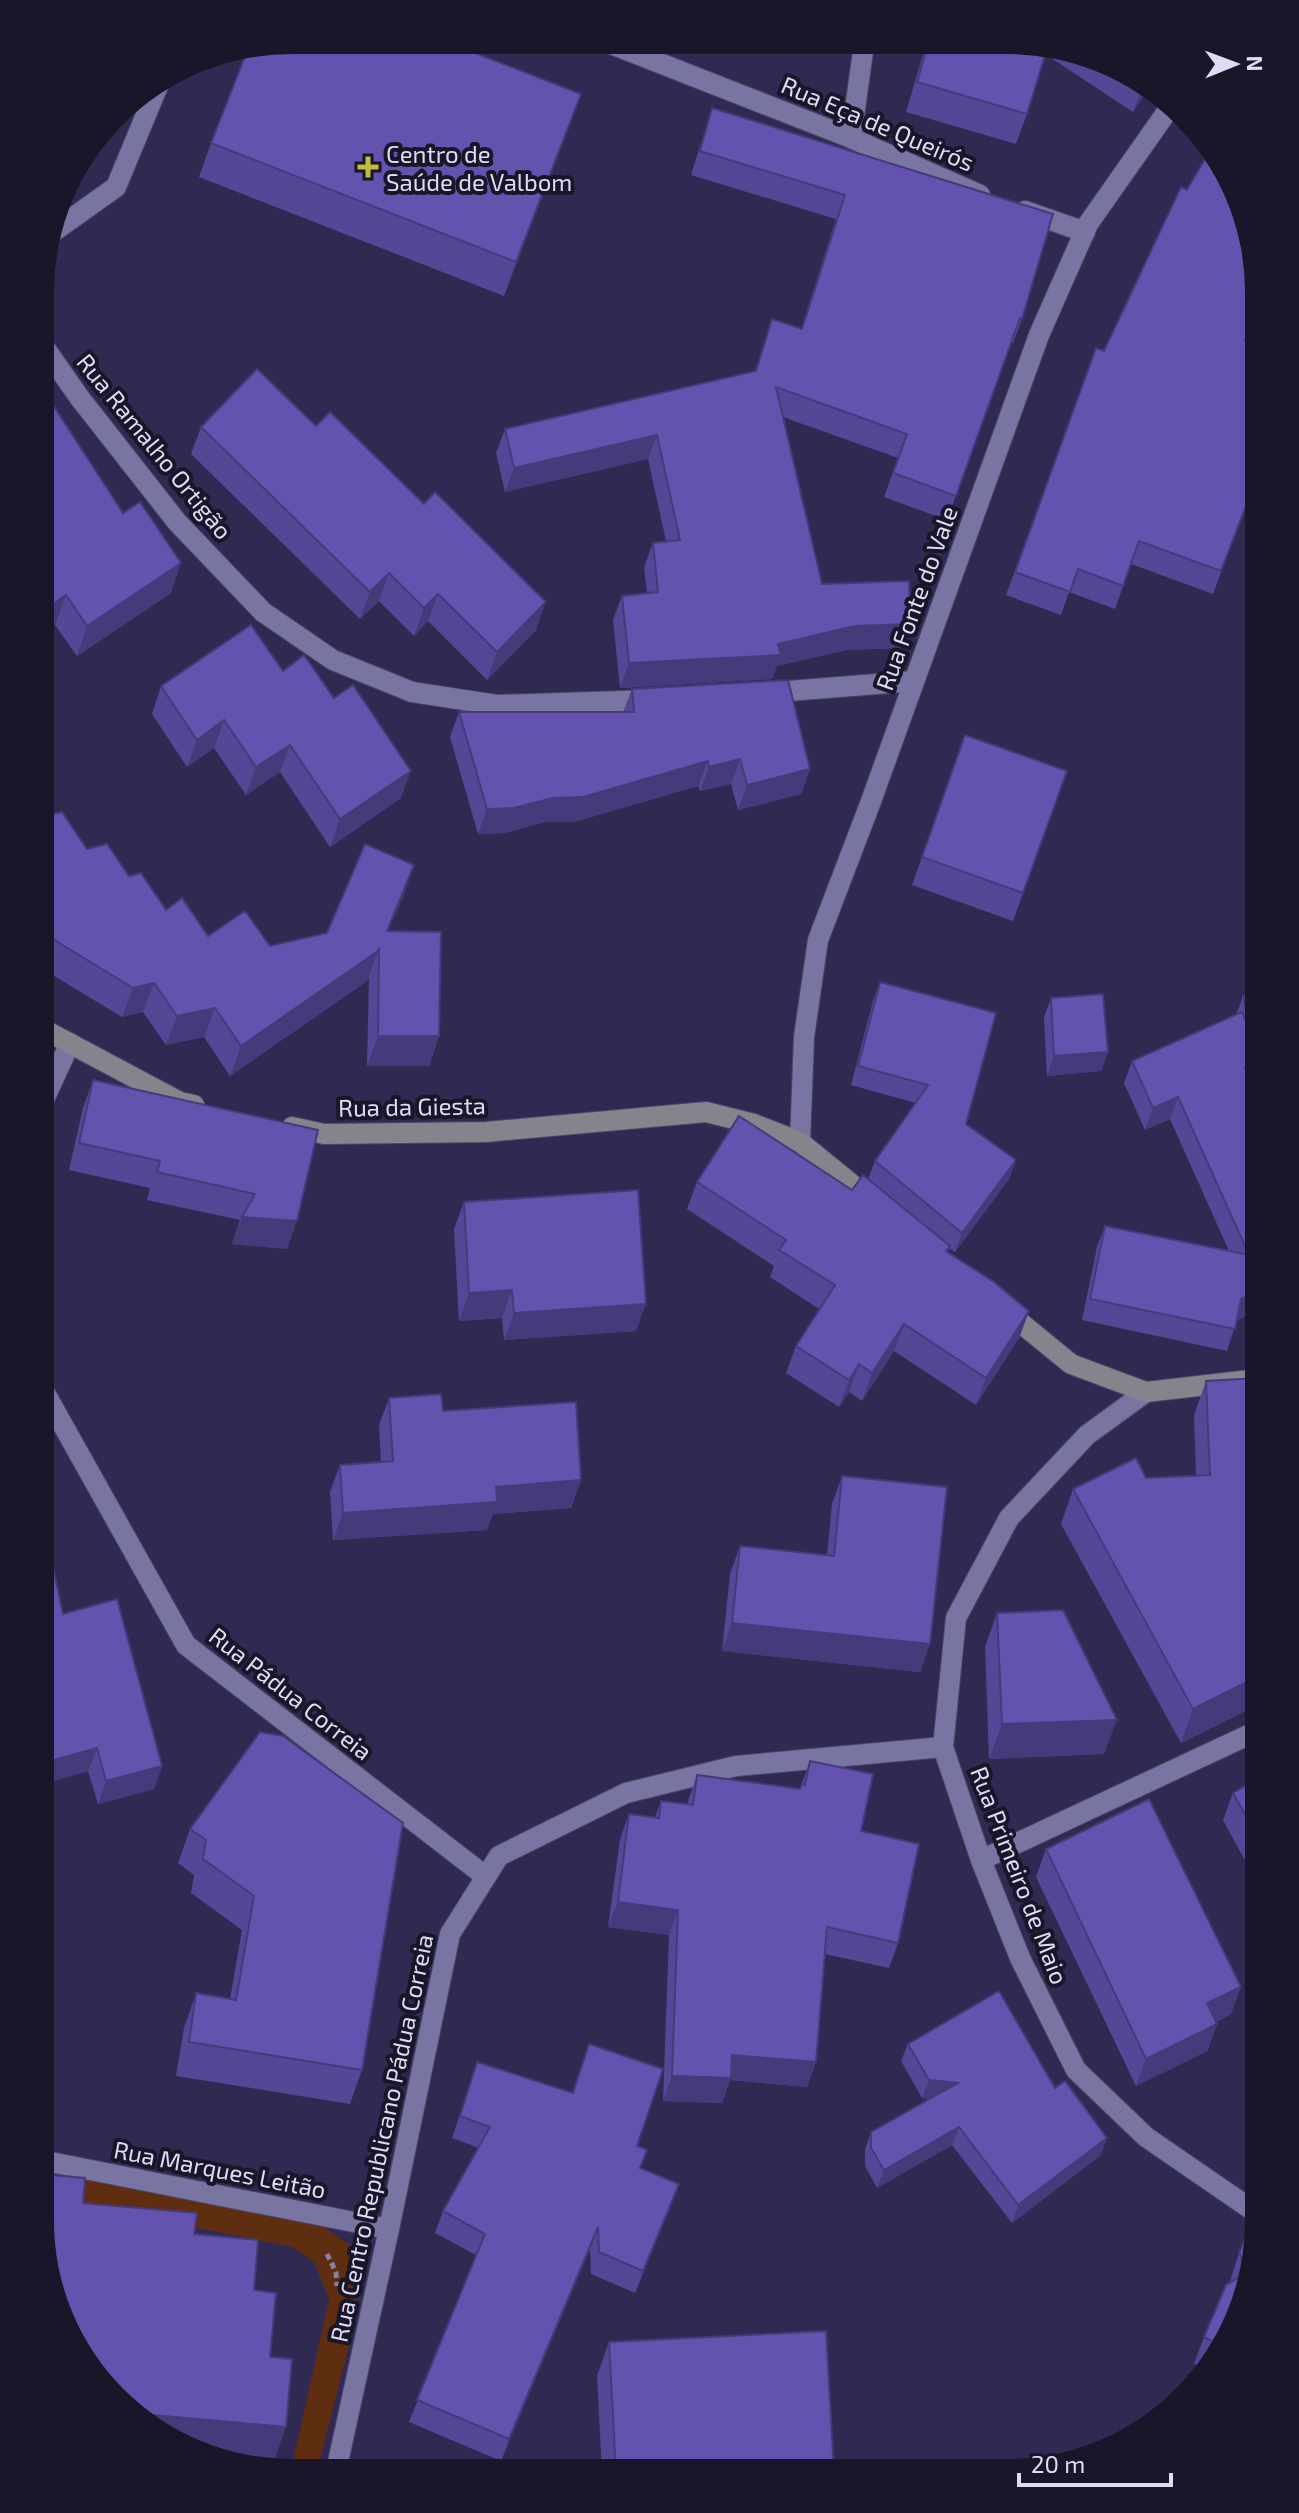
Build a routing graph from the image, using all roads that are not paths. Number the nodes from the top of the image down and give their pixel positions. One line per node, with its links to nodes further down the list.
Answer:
1 (637, 54): 5 (street, Rua Eça de Queirós)
2 (863, 54): 5 (street)
3 (152, 100): 6 (street)
4 (1165, 114): 7 (street, Rua Fonte do Vale)
5 (851, 138): 7 (street, Rua Eça de Queirós)
6 (64, 224)
7 (1085, 232): 9 (street, Rua Fonte do Vale)
8 (54, 361): 11 (street, Rua Ramalho Ortigão)
9 (914, 681): 10 (street); 17 (street, Rua Fonte do Vale)
10 (740, 695)
11 (678, 699)
12 (54, 1035): 13 (street)
13 (70, 1043): 14 (street); 15 (street)
14 (54, 1078)
15 (208, 1109)
16 (266, 1121): 17 (street, Rua da Giesta)
17 (800, 1142): 18 (street, Rua da Giesta)
18 (886, 1212)
19 (985, 1293): 21 (street)
20 (1244, 1381): 21 (street)
21 (1146, 1392): 24 (street)
22 (54, 1409): 26 (street, Rua Pádua Correia)
23 (1244, 1737): 25 (street)
24 (943, 1747): 25 (street, Rua Primeiro de Maio); 26 (street, Rua Centro Republicano Pádua Correia)
25 (981, 1860): 28 (street, Rua Primeiro de Maio)
26 (485, 1876): 29 (street, Rua Centro Republicano Pádua Correia)
27 (54, 2163): 29 (street, Rua Marques Leitão)
28 (1244, 2204)
29 (389, 2229): 30 (street, Rua Centro Republicano Pádua Correia)
30 (339, 2459)

